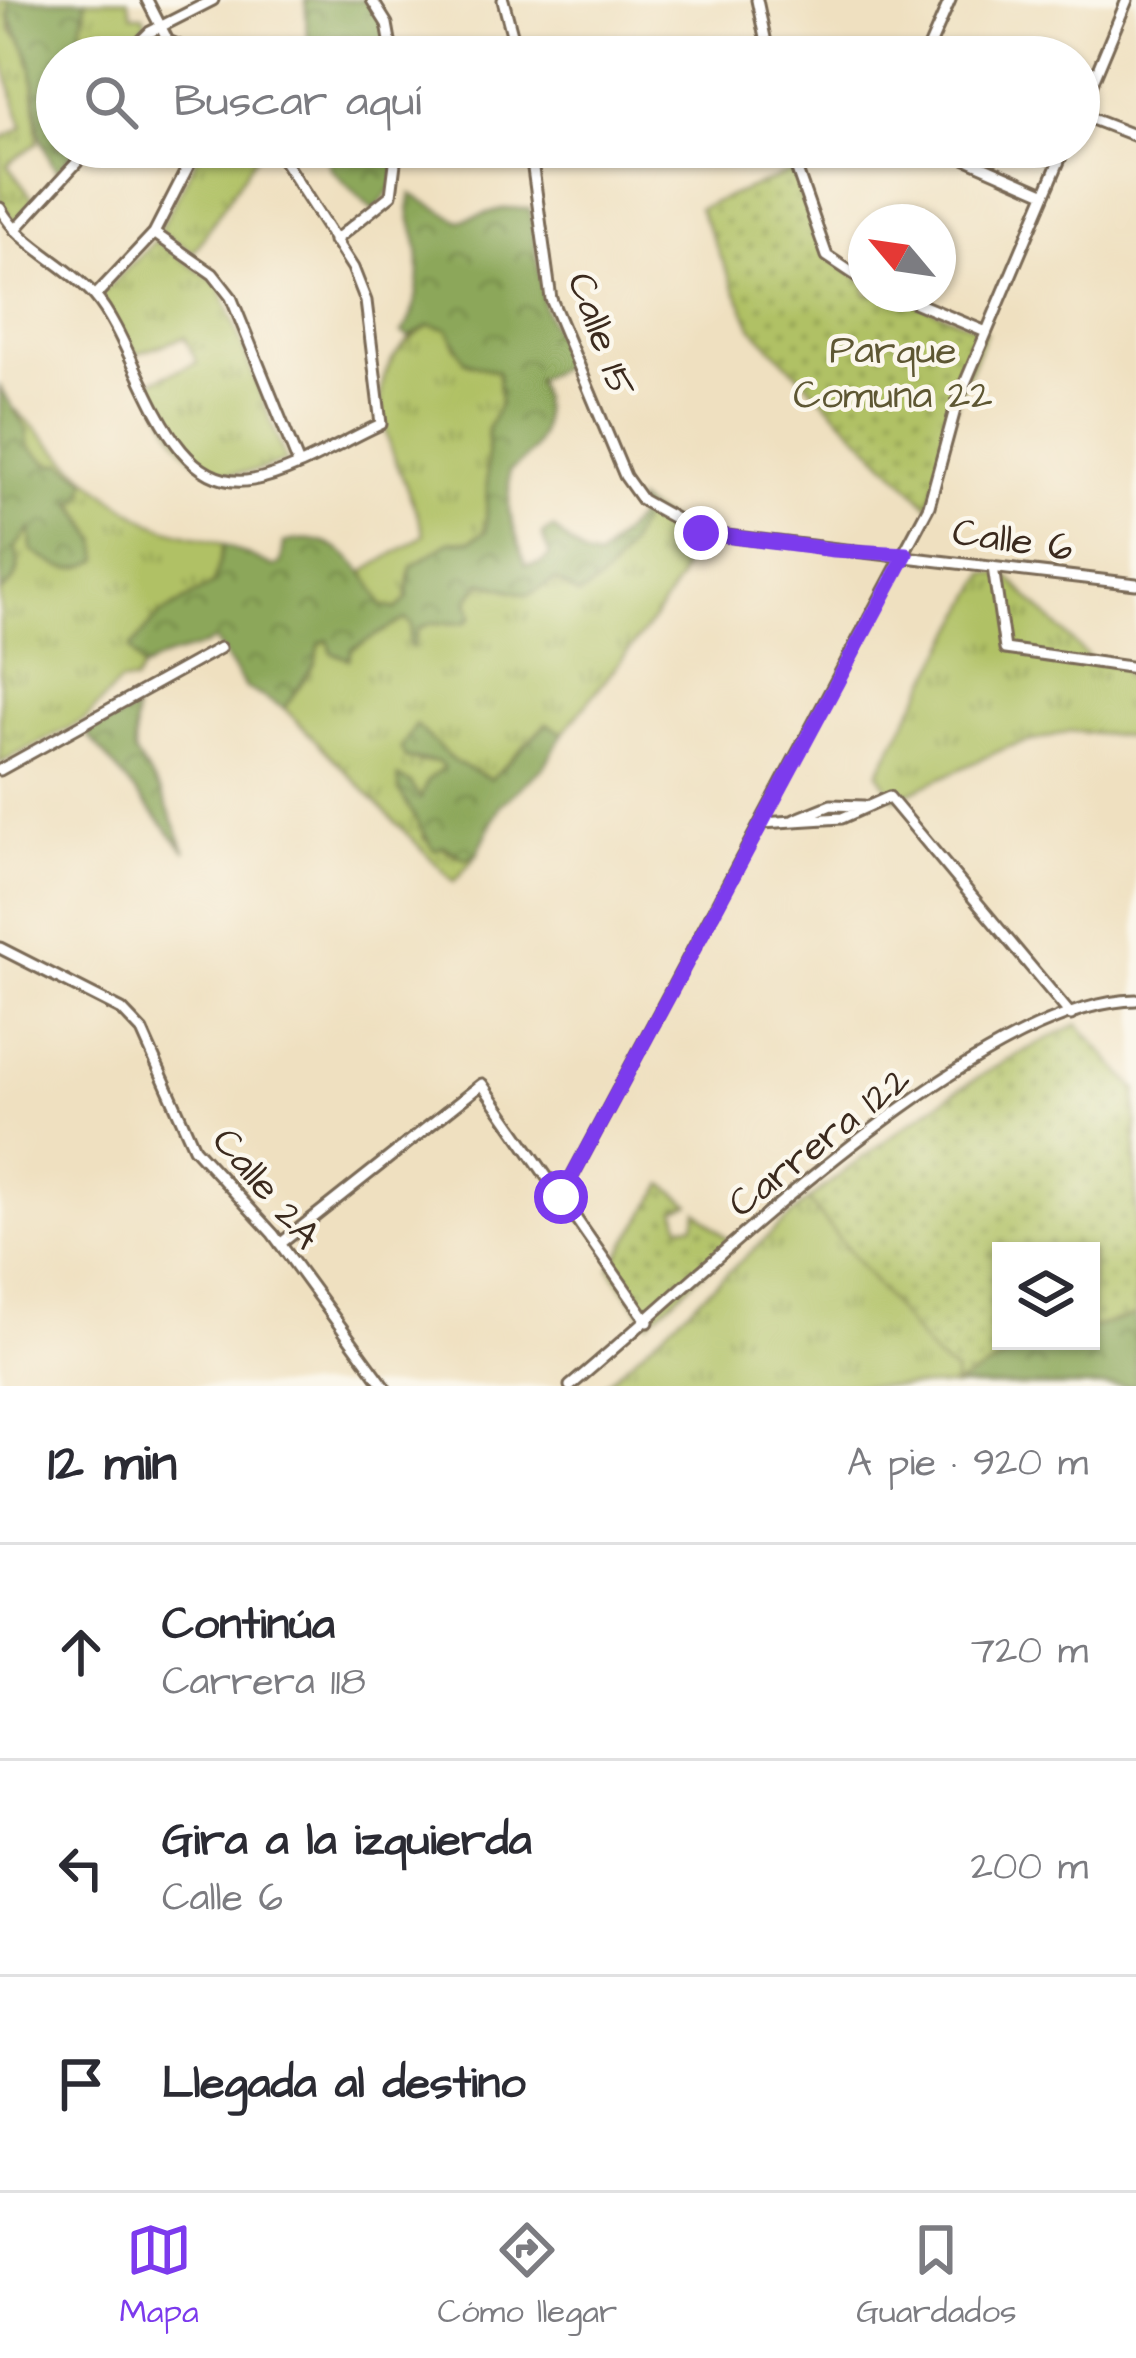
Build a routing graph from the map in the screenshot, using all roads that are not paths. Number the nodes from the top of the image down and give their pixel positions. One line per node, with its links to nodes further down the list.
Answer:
1 (147, 0): 8 (street)
2 (212, 0): 8 (street)
3 (372, 0): 11 (street)
4 (503, 0): 12 (street)
5 (758, 0): 13 (street)
6 (950, 0): 14 (street)
7 (1127, 0): 15 (street)
8 (158, 28): 9 (street); 10 (street)
9 (149, 36)
10 (166, 36)
11 (389, 36)
12 (512, 36)
13 (765, 36)
14 (934, 36)
15 (1100, 65)
16 (1100, 123): 17 (street)
17 (1136, 136)
18 (72, 168): 28 (street)
19 (187, 168): 29 (street)
20 (288, 168): 30 (street)
21 (394, 168): 30 (street)
22 (533, 168): 36 (street, Calle 15)
23 (797, 168): 31 (street)
24 (987, 168): 26 (street)
25 (1055, 168): 26 (street)
26 (1044, 193): 34 (street)
27 (0, 208): 28 (street)
28 (15, 230): 32 (street)
29 (154, 233): 32 (street); 35 (street)
30 (334, 241): 35 (street)
31 (848, 272)
32 (95, 296): 35 (street)
33 (938, 312): 34 (street)
34 (986, 332): 37 (street)
35 (298, 462)
36 (669, 518): 37 (street, Calle 6)
37 (906, 554): 38 (street, Calle 6); 43 (street)
38 (993, 568): 39 (street, Calle 6); 41 (street)
39 (1136, 584)
40 (220, 648): 42 (street)
41 (1136, 668)
42 (0, 770)
43 (762, 824): 46 (street); 49 (street)
44 (0, 948): 47 (street, Calle 2A)
45 (1136, 1000): 46 (street, Carrera 122)
46 (1071, 1015): 51 (street, Carrera 122)
47 (181, 1130): 48 (street); 50 (street, Calle 2A)
48 (169, 1136)
49 (561, 1197): 50 (street); 51 (street)
50 (280, 1244): 52 (street, Calle 2A)
51 (648, 1322): 53 (street, Carrera 122)
52 (384, 1386)
53 (570, 1386)

